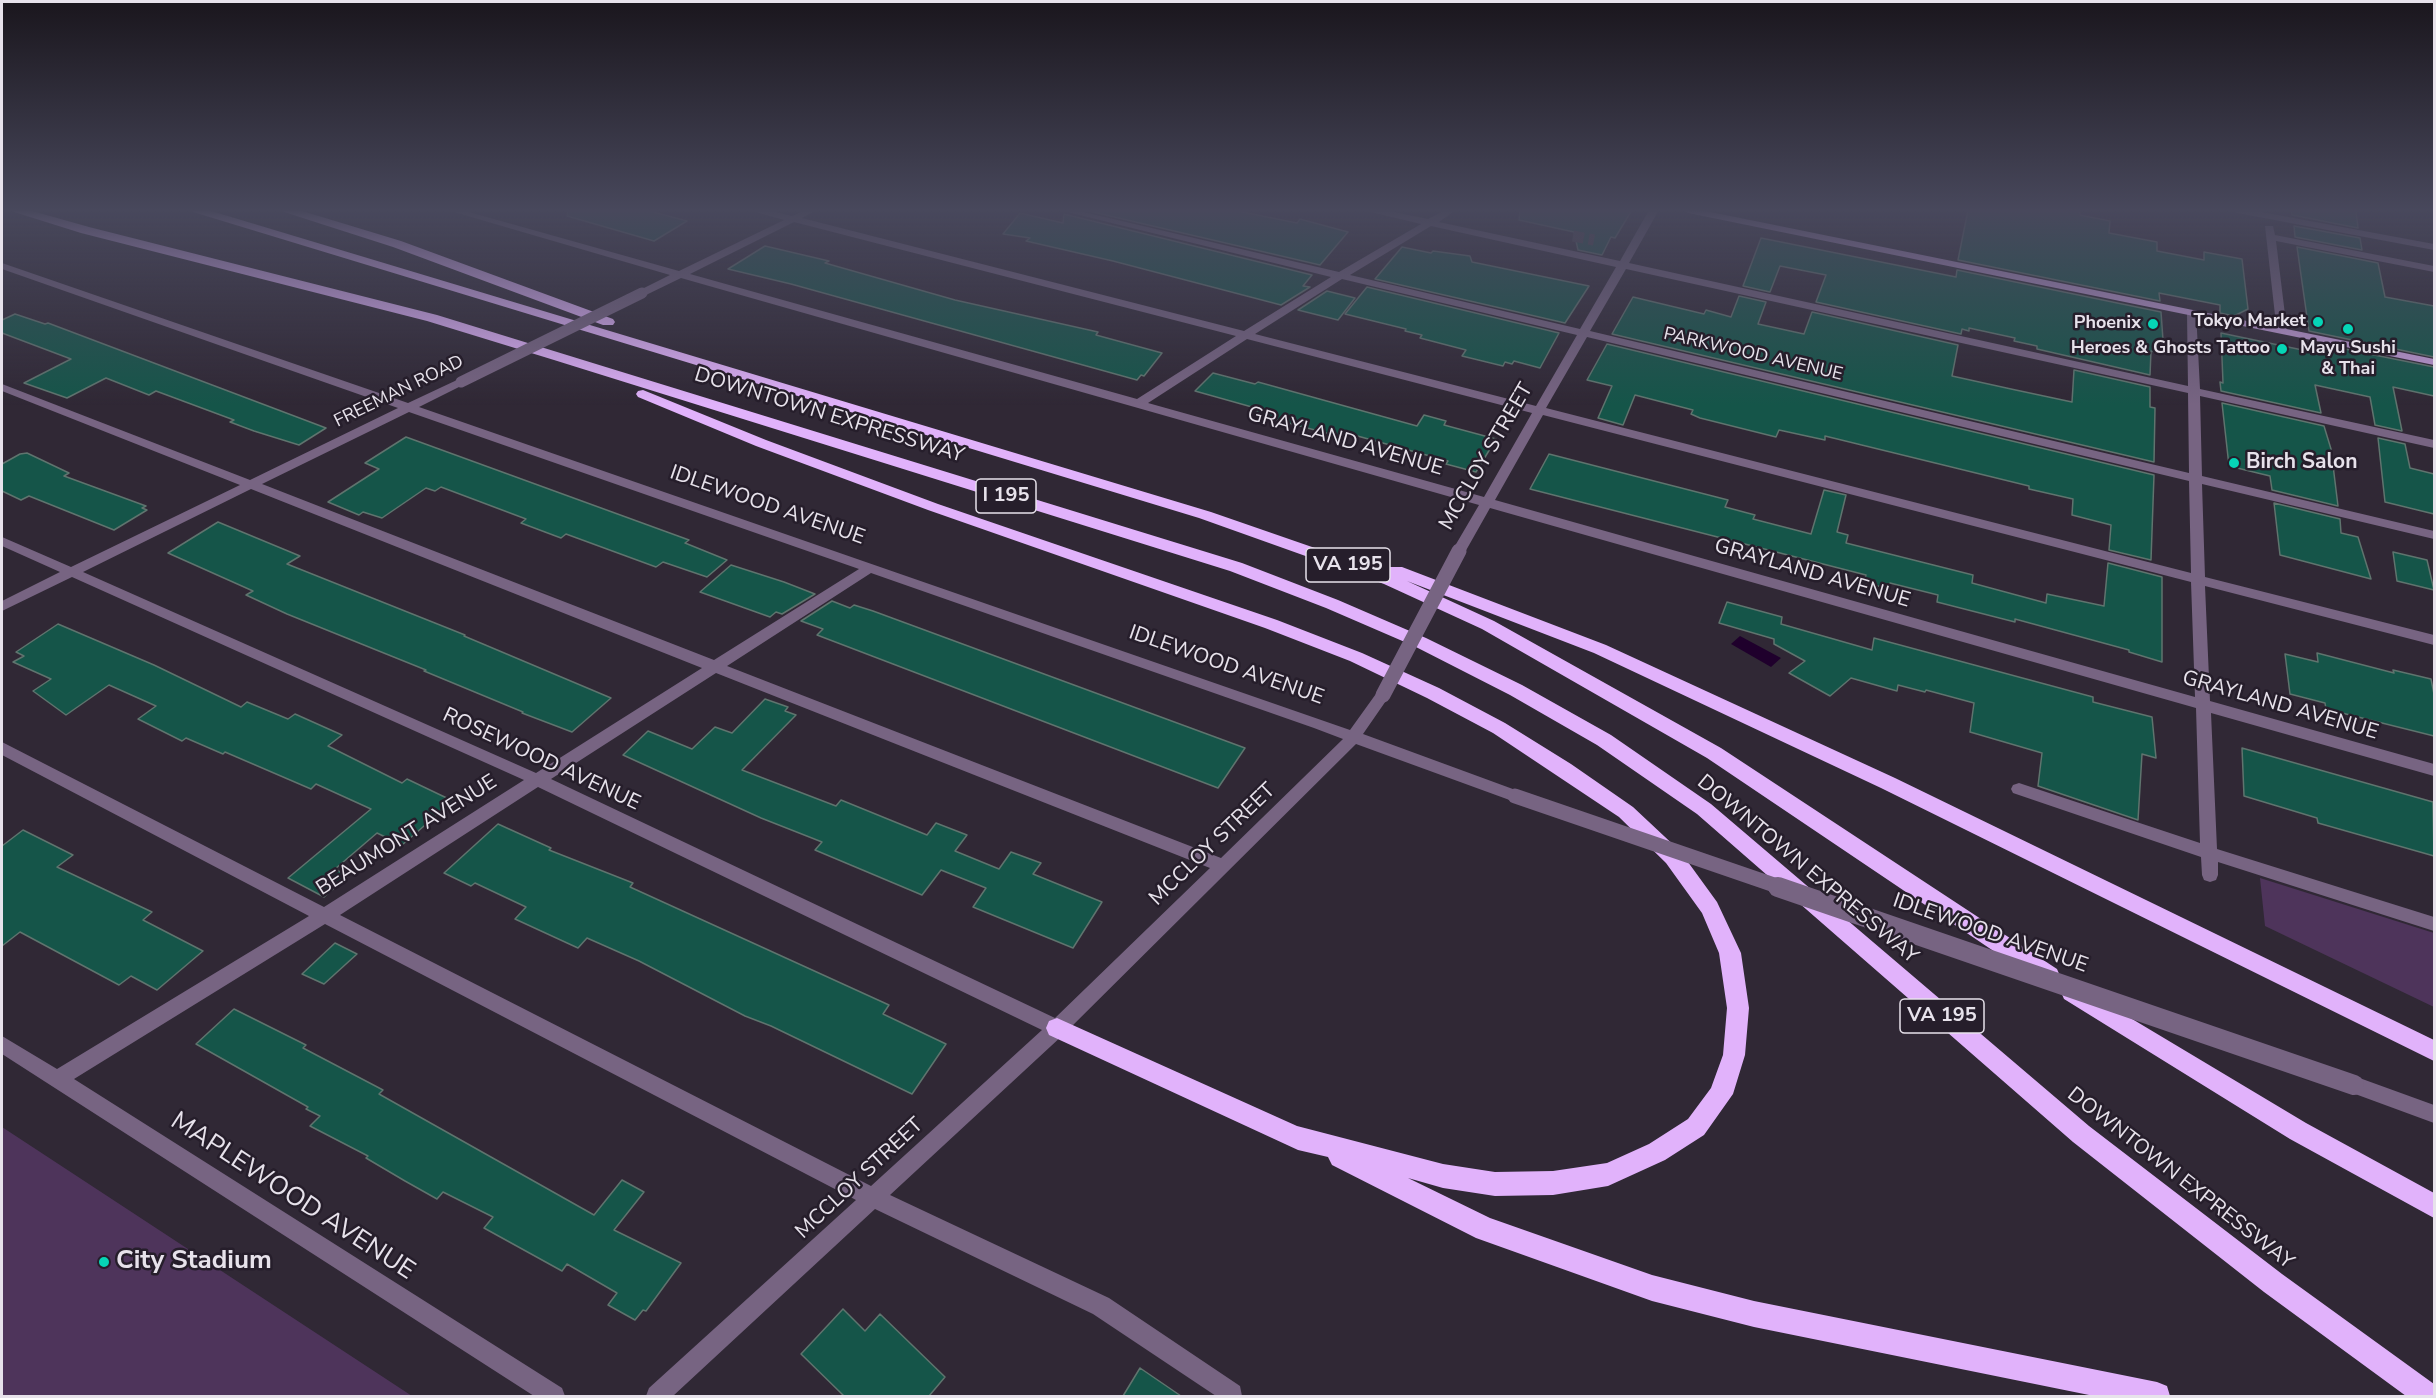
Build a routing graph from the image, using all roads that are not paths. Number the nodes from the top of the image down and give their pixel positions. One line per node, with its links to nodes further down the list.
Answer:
1 (23, 275): 23 (street, IDLEWOOD AVENUE)
2 (263, 275): 18 (highway, I 195)
3 (413, 275): 17 (highway, I 195)
4 (482, 275): 17 (highway)
5 (678, 275): 22 (street, GRAYLAND AVENUE); 23 (street, FREEMAN ROAD, bridge)
6 (1013, 275): 16 (street)
7 (1341, 275): 16 (street)
8 (1342, 275): 15 (street, PARKWOOD AVENUE)
9 (1618, 275): 15 (street, MCCLOY STREET)
10 (1666, 275): 21 (street)
11 (2008, 275): 13 (main road)
12 (2274, 275): 14 (street)
13 (2193, 313): 14 (main road); 21 (street)
14 (2281, 331): 19 (main road)
15 (1584, 333): 24 (street, MCCLOY STREET); 26 (street, PARKWOOD AVENUE)
16 (1246, 335): 22 (street); 24 (street)
17 (676, 355): 29 (highway, DOWNTOWN EXPRESSWAY / I 195)
18 (559, 357): 37 (highway, DOWNTOWN EXPRESSWAY / I 195); 55 (highway)
19 (2434, 362)
20 (2, 387): 27 (street)
21 (2193, 390): 25 (street); 26 (street)
22 (1139, 403): 28 (street, GRAYLAND AVENUE)
23 (409, 407): 27 (street, FREEMAN ROAD); 32 (street, IDLEWOOD AVENUE)
24 (1540, 411): 28 (street, MCCLOY STREET); 34 (street)
25 (2434, 444)
26 (2195, 478): 30 (street, PARKWOOD AVENUE); 34 (street)
27 (249, 485): 33 (street, FREEMAN ROAD); 38 (street)
28 (1487, 503): 39 (street, GRAYLAND AVENUE); 40 (street, MCCLOY STREET, bridge)
29 (1204, 515): 52 (highway); 57 (highway, DOWNTOWN EXPRESSWAY / VA 195)
30 (2434, 535)
31 (2, 541): 33 (street, ROSEWOOD AVENUE)
32 (870, 568): 38 (street, BEAUMONT AVENUE); 40 (street, IDLEWOOD AVENUE)
33 (71, 572): 35 (street, FREEMAN ROAD); 43 (street, ROSEWOOD AVENUE)
34 (2198, 579): 36 (street); 39 (street)
35 (2, 606)
36 (2434, 640)
37 (1444, 654): 62 (highway, DOWNTOWN EXPRESSWAY / VA 195)
38 (715, 667): 43 (street, BEAUMONT AVENUE); 46 (street)
39 (2203, 705): 42 (street, GRAYLAND AVENUE); 45 (street)
40 (1354, 736): 46 (street, MCCLOY STREET); 54 (street, IDLEWOOD AVENUE, bridge)
41 (2, 748): 48 (street)
42 (2434, 770)
43 (538, 780): 48 (street, BEAUMONT AVENUE); 50 (street, ROSEWOOD AVENUE)
44 (2019, 789): 45 (street)
45 (2210, 853): 47 (street); 49 (street)
46 (1223, 866): 50 (street, MCCLOY STREET)
47 (2210, 875)
48 (325, 915): 53 (street, BEAUMONT AVENUE); 56 (street)
49 (2434, 924)
50 (1057, 1028): 55 (highway); 56 (street, MCCLOY STREET)
51 (2, 1044): 53 (street, MAPLEWOOD AVENUE)
52 (2434, 1051)
53 (57, 1079): 59 (street, MAPLEWOOD AVENUE)
54 (2434, 1114)
55 (1296, 1137): 61 (highway)
56 (872, 1198): 58 (street); 60 (street, MCCLOY STREET)
57 (2434, 1206)
58 (1232, 1394)
59 (554, 1396)
60 (657, 1396)
61 (2157, 1396)
62 (2428, 1396)

